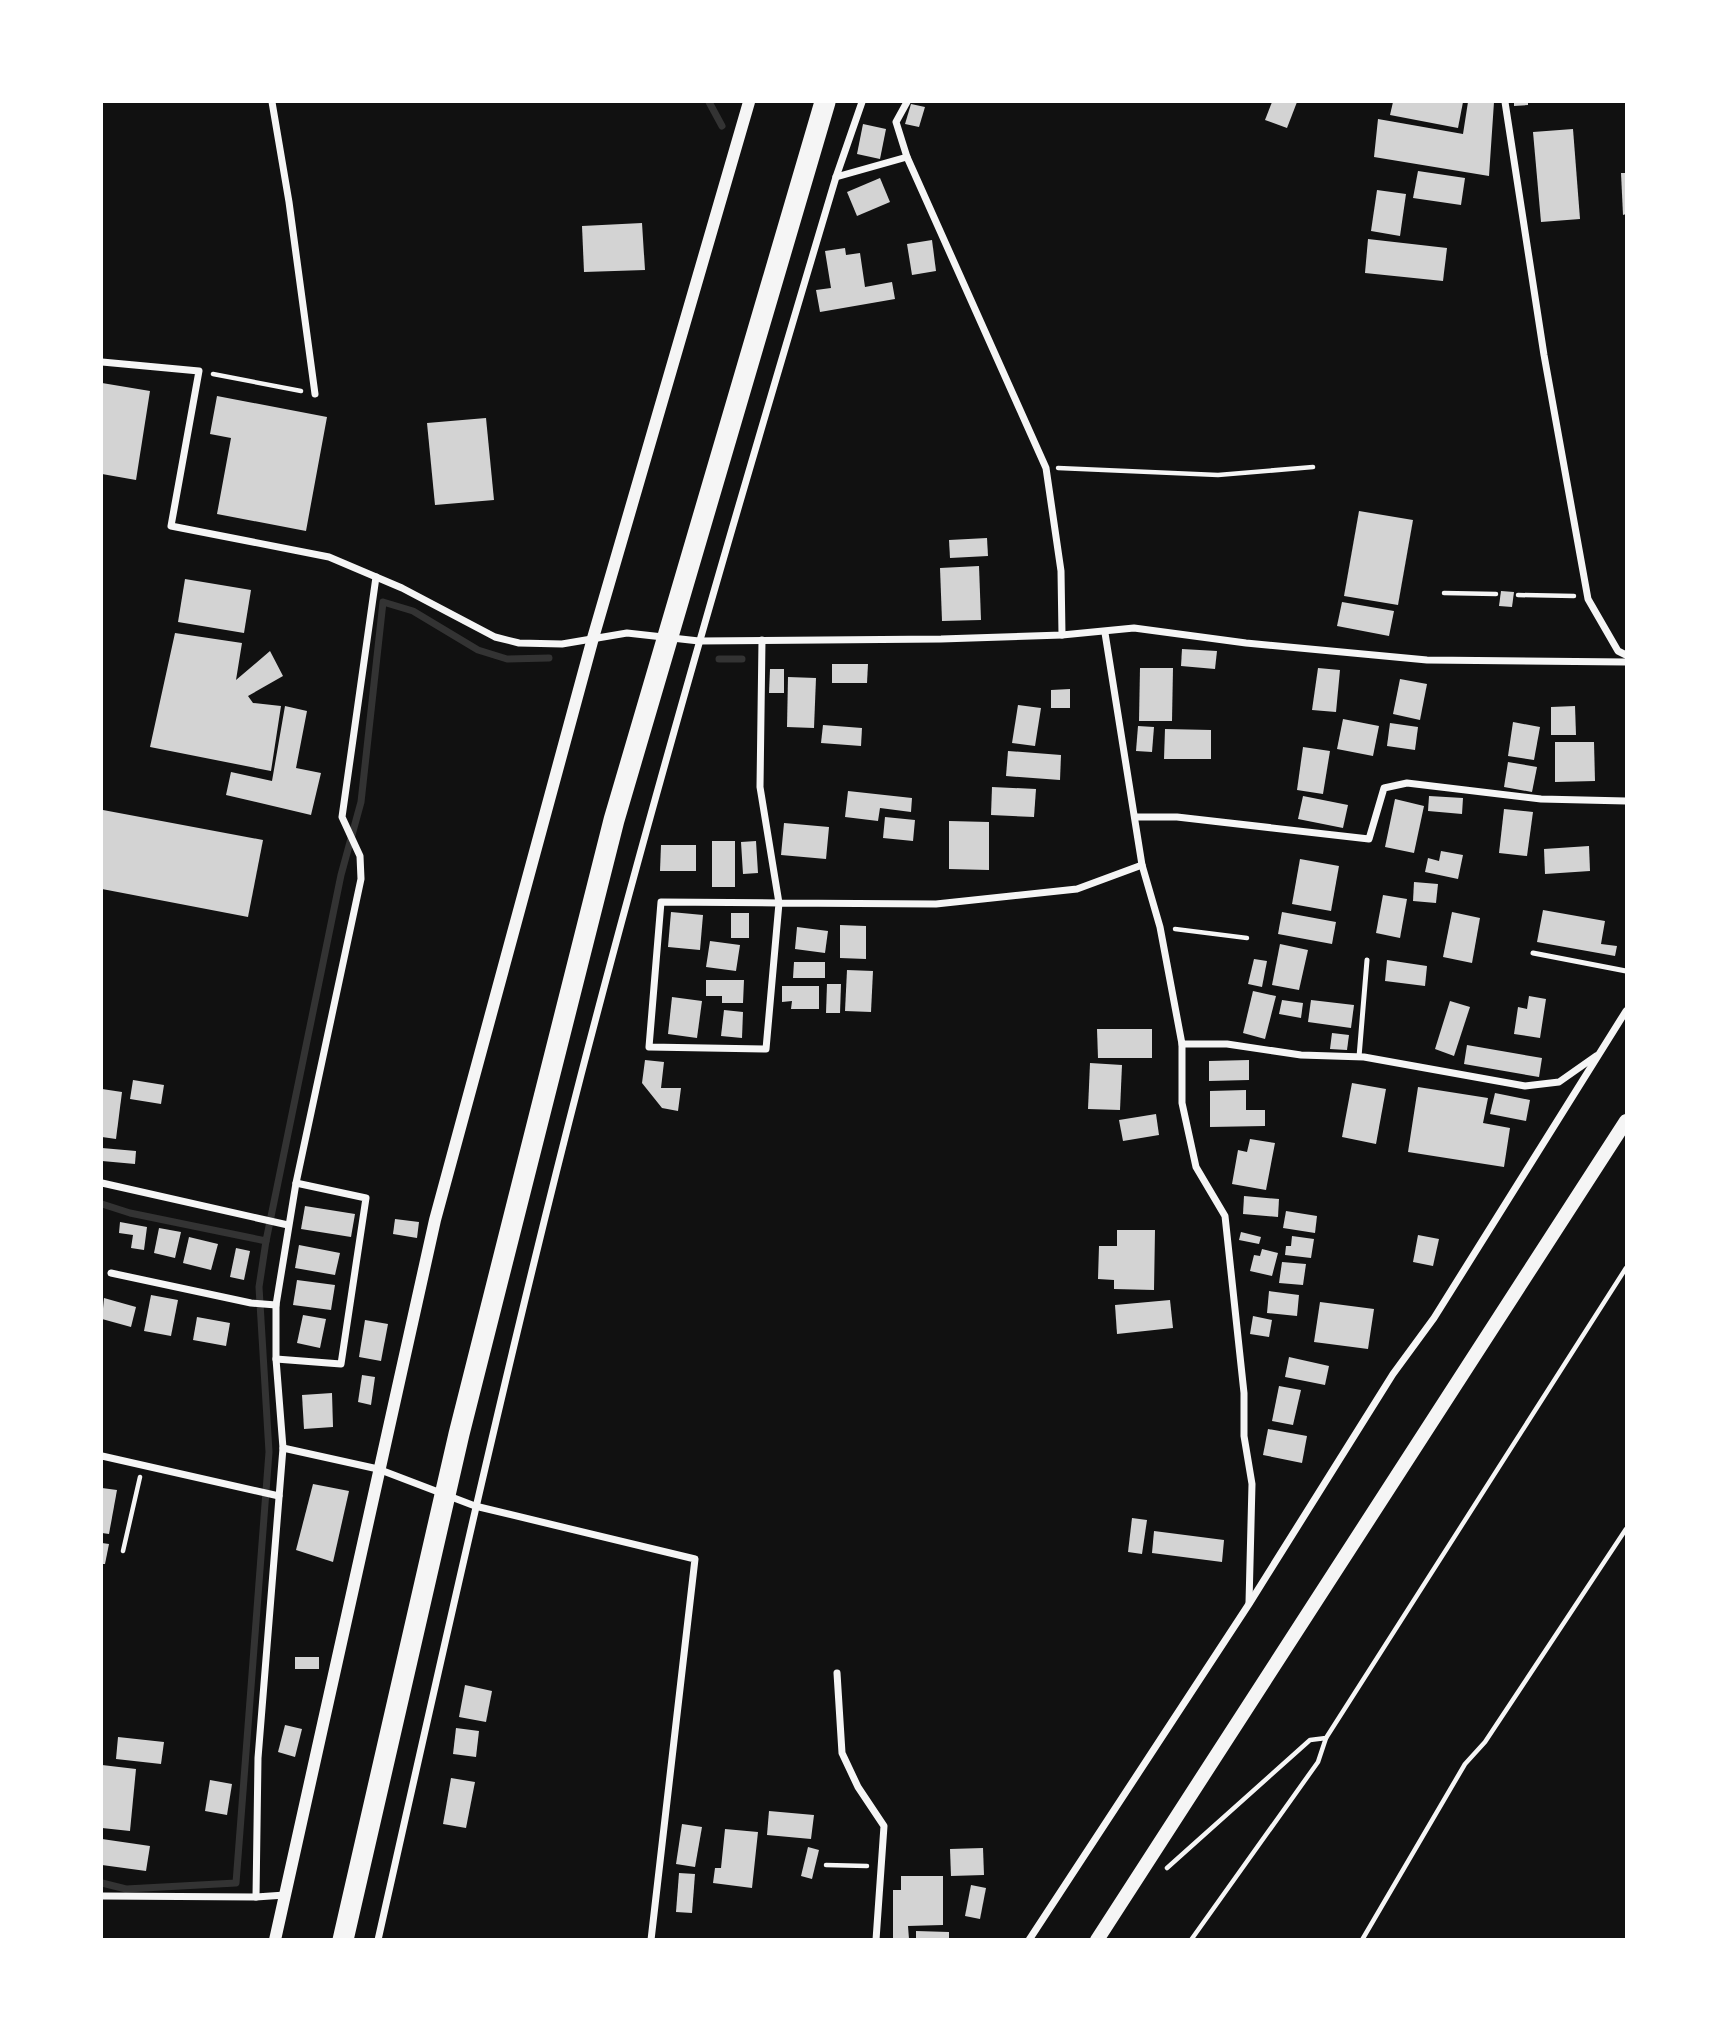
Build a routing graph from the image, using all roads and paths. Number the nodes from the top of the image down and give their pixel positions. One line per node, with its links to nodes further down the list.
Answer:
1 (272, 102): 11 (street)
2 (749, 102): 21 (street)
3 (825, 102): 65 (highway)
4 (862, 102): 8 (street)
5 (907, 102): 7 (street)
6 (1505, 102): 24 (street)
7 (907, 158): 8 (street); 12 (street)
8 (836, 177): 23 (street)
9 (102, 362): 10 (street)
10 (199, 371): 11 (path); 14 (street)
11 (315, 394)
12 (1046, 467): 13 (path); 20 (street)
13 (1312, 467)
14 (376, 577): 21 (street); 41 (street)
15 (1444, 593): 16 (path)
16 (1496, 594)
17 (1518, 595): 18 (path)
18 (1585, 596)
19 (1105, 633): 20 (street); 25 (street); 27 (street)
20 (1062, 635): 22 (street)
21 (593, 638): 23 (street); 50 (street)
22 (762, 640): 23 (street); 29 (street)
23 (699, 641): 52 (street)
24 (1626, 654)
25 (1626, 663)
26 (1626, 801): 27 (street)
27 (1136, 817): 28 (street)
28 (1142, 865): 29 (street); 30 (street)
29 (779, 903): 29 (street)
30 (1160, 927): 31 (path); 36 (street)
31 (1247, 938)
32 (1532, 953): 34 (lane)
33 (1367, 960): 38 (lane)
34 (1626, 971)
35 (1626, 1012): 37 (street)
36 (1182, 1044): 38 (street); 55 (street)
37 (1600, 1054): 38 (street); 55 (street)
38 (1359, 1057)
39 (1626, 1121): 70 (main road)
40 (102, 1183): 42 (street)
41 (296, 1183): 42 (street); 46 (street)
42 (288, 1225): 45 (street)
43 (1626, 1268): 57 (path)
44 (111, 1273): 45 (street)
45 (276, 1304): 46 (street)
46 (276, 1359): 47 (street)
47 (283, 1448): 50 (street); 51 (street)
48 (102, 1456): 49 (street)
49 (142, 1465): 51 (street); 54 (path)
50 (378, 1469): 52 (street); 61 (street)
51 (275, 1495): 63 (street)
52 (475, 1506): 66 (street); 67 (street)
53 (1626, 1529): 72 (path)
54 (123, 1551)
55 (1249, 1604): 69 (street)
56 (837, 1674): 59 (street)
57 (1326, 1738): 60 (path); 71 (path)
58 (826, 1865): 59 (path)
59 (882, 1867): 68 (street)
60 (1166, 1869)
61 (285, 1895): 63 (street); 64 (street)
62 (102, 1896): 63 (street)
63 (256, 1898)
64 (275, 1940)
65 (343, 1940)
66 (379, 1940)
67 (651, 1940)
68 (876, 1940)
69 (1029, 1940)
70 (1097, 1940)
71 (1192, 1940)
72 (1362, 1940)

